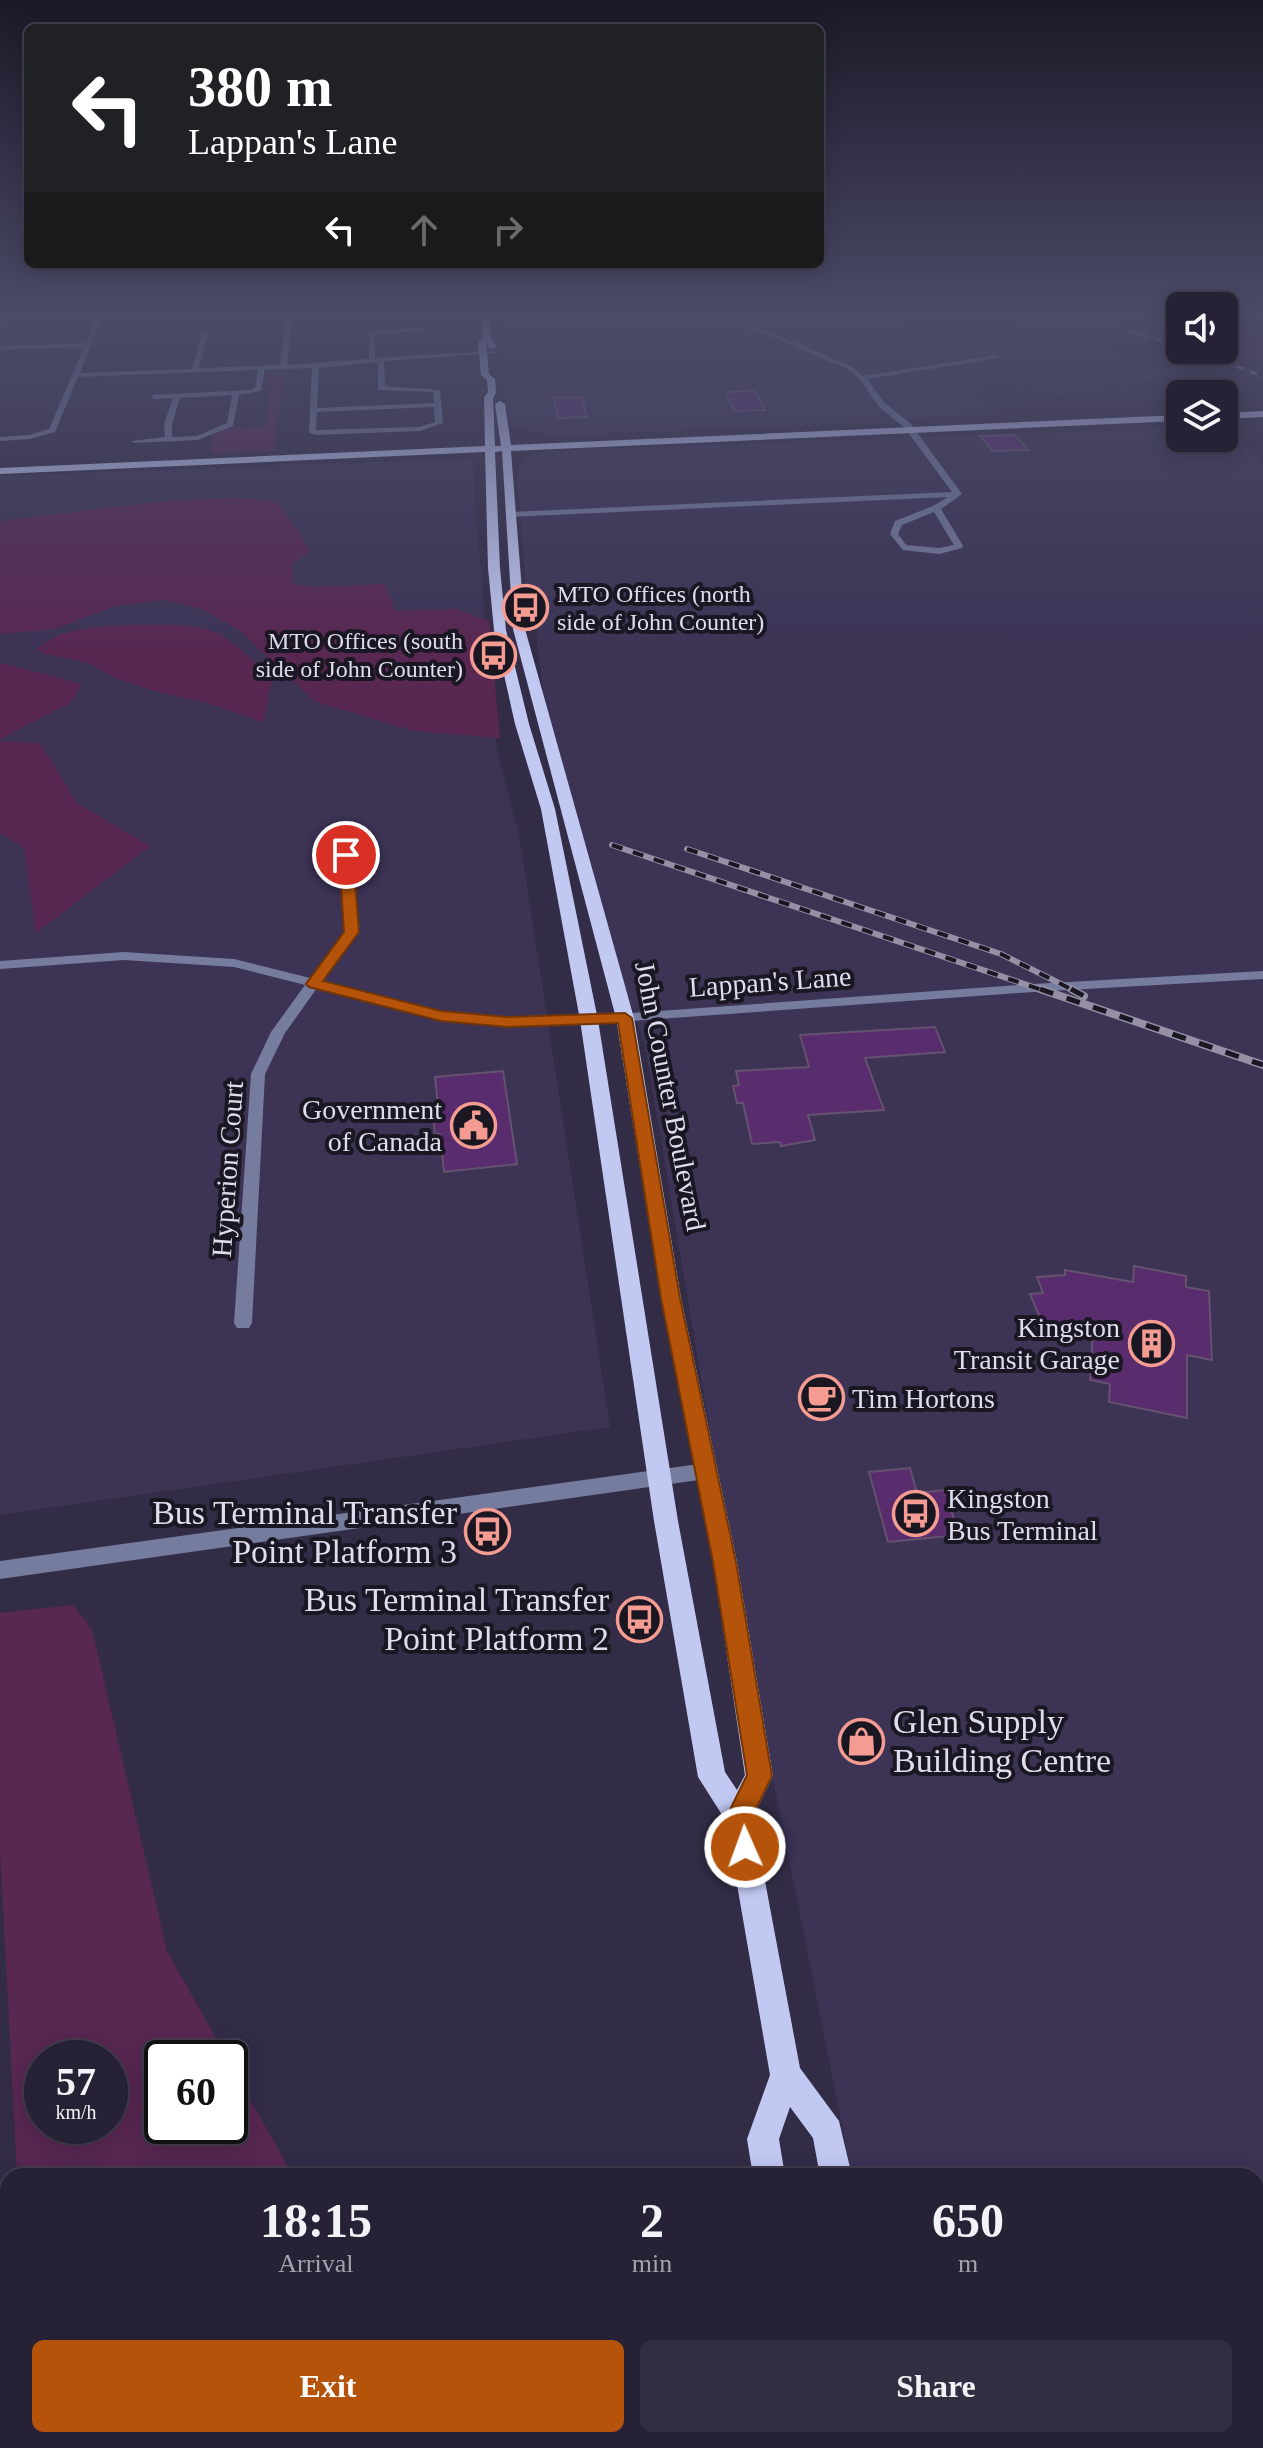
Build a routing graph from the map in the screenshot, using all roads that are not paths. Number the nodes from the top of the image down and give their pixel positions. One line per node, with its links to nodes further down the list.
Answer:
1 (53, 427): 10 (street)
2 (169, 427): 11 (street)
3 (223, 427): 11 (street)
4 (312, 427): 5 (street)
5 (426, 427)
6 (503, 427): 15 (main road, John Counter Boulevard)
7 (925, 427): 8 (main road)
8 (909, 428): 15 (main road); 16 (main road); 19 (street)
9 (489, 430): 13 (main road); 14 (main road, John Counter Boulevard)
10 (0, 439)
11 (168, 440): 12 (street)
12 (135, 441)
13 (447, 446): 14 (main road); 17 (main road)
14 (489, 446): 15 (main road); 17 (main road); 27 (main road, John Counter Boulevard)
15 (506, 446): 16 (main road); 18 (main road, John Counter Boulevard)
16 (555, 446): 18 (main road)
17 (0, 469)
18 (507, 477): 21 (main road, John Counter Boulevard)
19 (958, 494): 20 (street); 21 (street)
20 (936, 508): 20 (street)
21 (511, 515): 26 (main road, John Counter Boulevard)
22 (346, 855): 25 (street, Hyperion Court)
23 (0, 965): 25 (street, Lappan's Lane)
24 (1263, 975): 26 (street, Lappan's Lane)
25 (314, 984): 27 (street, Lappan's Lane); 28 (street, Hyperion Court)
26 (625, 1018): 27 (street, Lappan's Lane); 29 (main road, John Counter Boulevard)
27 (589, 1020): 30 (main road, John Counter Boulevard)
28 (243, 1323)
29 (706, 1471): 30 (street); 32 (main road, John Counter Boulevard)
30 (659, 1477): 31 (street); 32 (main road, John Counter Boulevard)
31 (0, 1570)
32 (739, 1816): 33 (main road, John Counter Boulevard)
33 (786, 2075): 34 (main road); 35 (main road, John Counter Boulevard)
34 (768, 2168)
35 (835, 2168)

